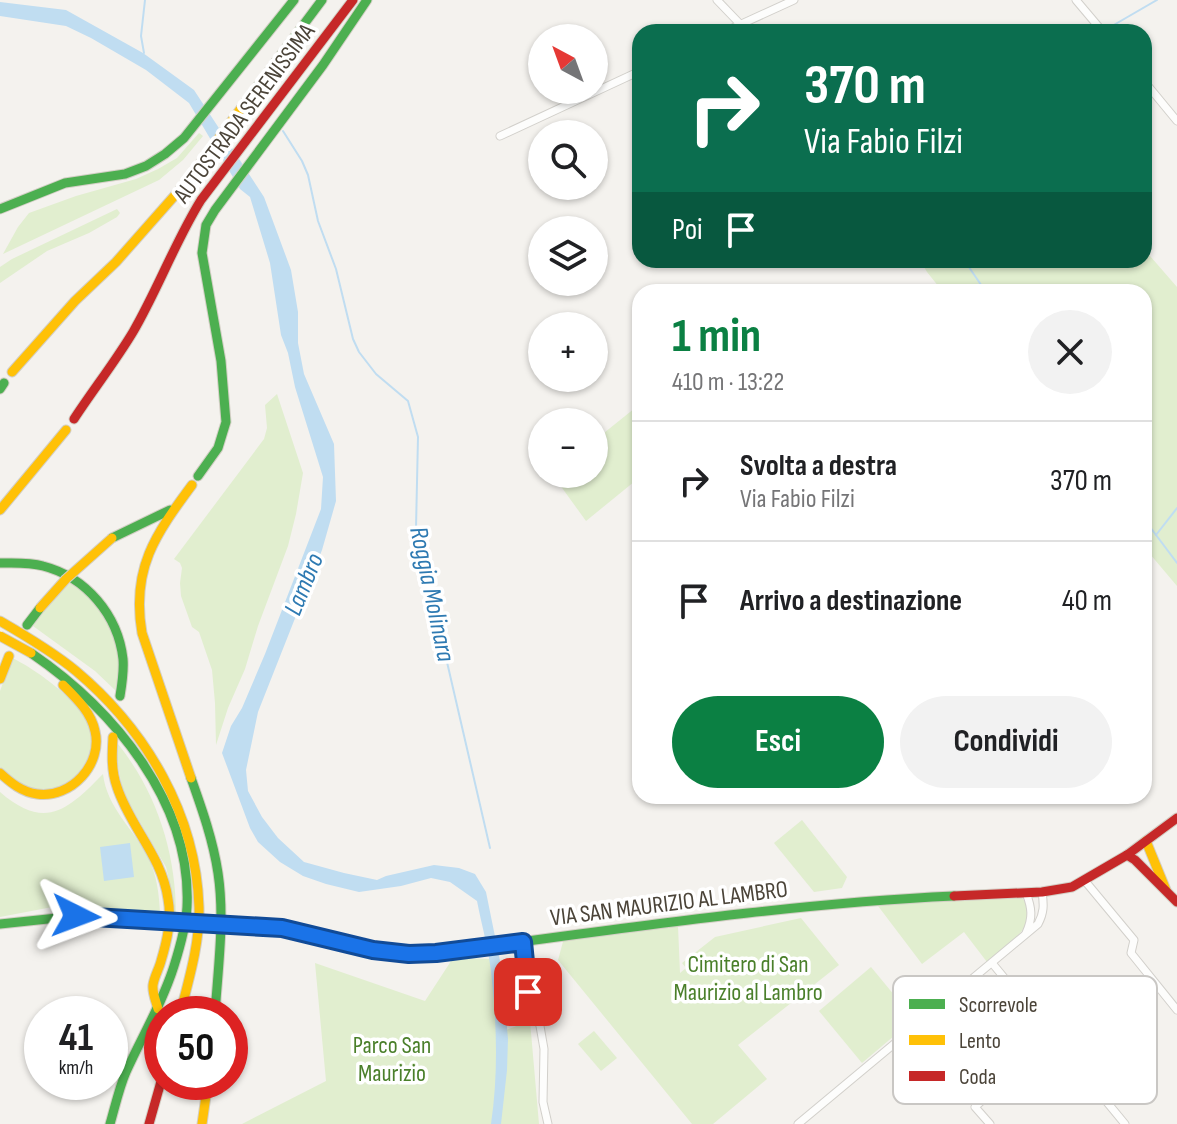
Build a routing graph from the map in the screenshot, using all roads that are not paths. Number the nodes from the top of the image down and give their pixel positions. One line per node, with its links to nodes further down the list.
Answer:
1 (294, 0): 15 (main road)
2 (322, 0): 16 (main road, AUTOSTRADA SERENISSIMA)
3 (353, 0): 17 (main road, AUTOSTRADA SERENISSIMA)
4 (367, 0): 19 (main road)
5 (717, 0): 8 (street)
6 (794, 0): 9 (street)
7 (1076, 0): 10 (street)
8 (740, 24)
9 (743, 24)
10 (1096, 24)
11 (632, 75): 14 (street)
12 (1152, 91): 13 (street)
13 (1177, 121)
14 (500, 136)
15 (0, 209)
16 (12, 372)
17 (74, 419)
18 (66, 430): 22 (main road)
19 (198, 476)
20 (192, 485): 21 (main road)
21 (174, 508): 25 (main road, bridge); 52 (main road)
22 (0, 510)
23 (0, 563): 30 (main road)
24 (0, 621): 51 (main road)
25 (27, 625)
26 (0, 636): 27 (main road, bridge)
27 (31, 653): 32 (main road); 50 (main road)
28 (9, 656): 29 (main road)
29 (0, 679)
30 (120, 696)
31 (113, 737): 49 (main road)
32 (0, 773)
33 (1177, 818): 34 (main road, VIA SAN MAURIZIO AL LAMBRO)
34 (1146, 841): 35 (main road, VIA SAN MAURIZIO AL LAMBRO); 39 (main road)
35 (1127, 855): 36 (main road, VIA SAN MAURIZIO AL LAMBRO); 39 (main road)
36 (1085, 881): 37 (main road, VIA SAN MAURIZIO AL LAMBRO); 47 (street)
37 (1042, 892): 38 (main road, VIA SAN MAURIZIO AL LAMBRO); 42 (street)
38 (1026, 893): 42 (street); 43 (main road, VIA SAN MAURIZIO AL LAMBRO)
39 (1168, 893): 40 (main road)
40 (1177, 902)
41 (2, 924): 43 (main road, VIA SAN MAURIZIO AL LAMBRO, bridge)
42 (1024, 936): 44 (street)
43 (523, 942): 63 (street)
44 (992, 963): 45 (street); 46 (street)
45 (976, 976)
46 (1003, 976)
47 (1150, 976)
48 (1157, 985): 53 (street)
49 (155, 996)
50 (164, 996)
51 (184, 996)
52 (216, 996)
53 (1177, 1010)
54 (144, 1038): 60 (main road)
55 (893, 1045): 64 (street)
56 (156, 1100): 61 (main road)
57 (205, 1100): 62 (main road)
58 (978, 1104): 65 (street)
59 (1108, 1104): 66 (street)
60 (110, 1124)
61 (149, 1124)
62 (202, 1124)
63 (548, 1124)
64 (798, 1124)
65 (990, 1124)
66 (1125, 1124)

